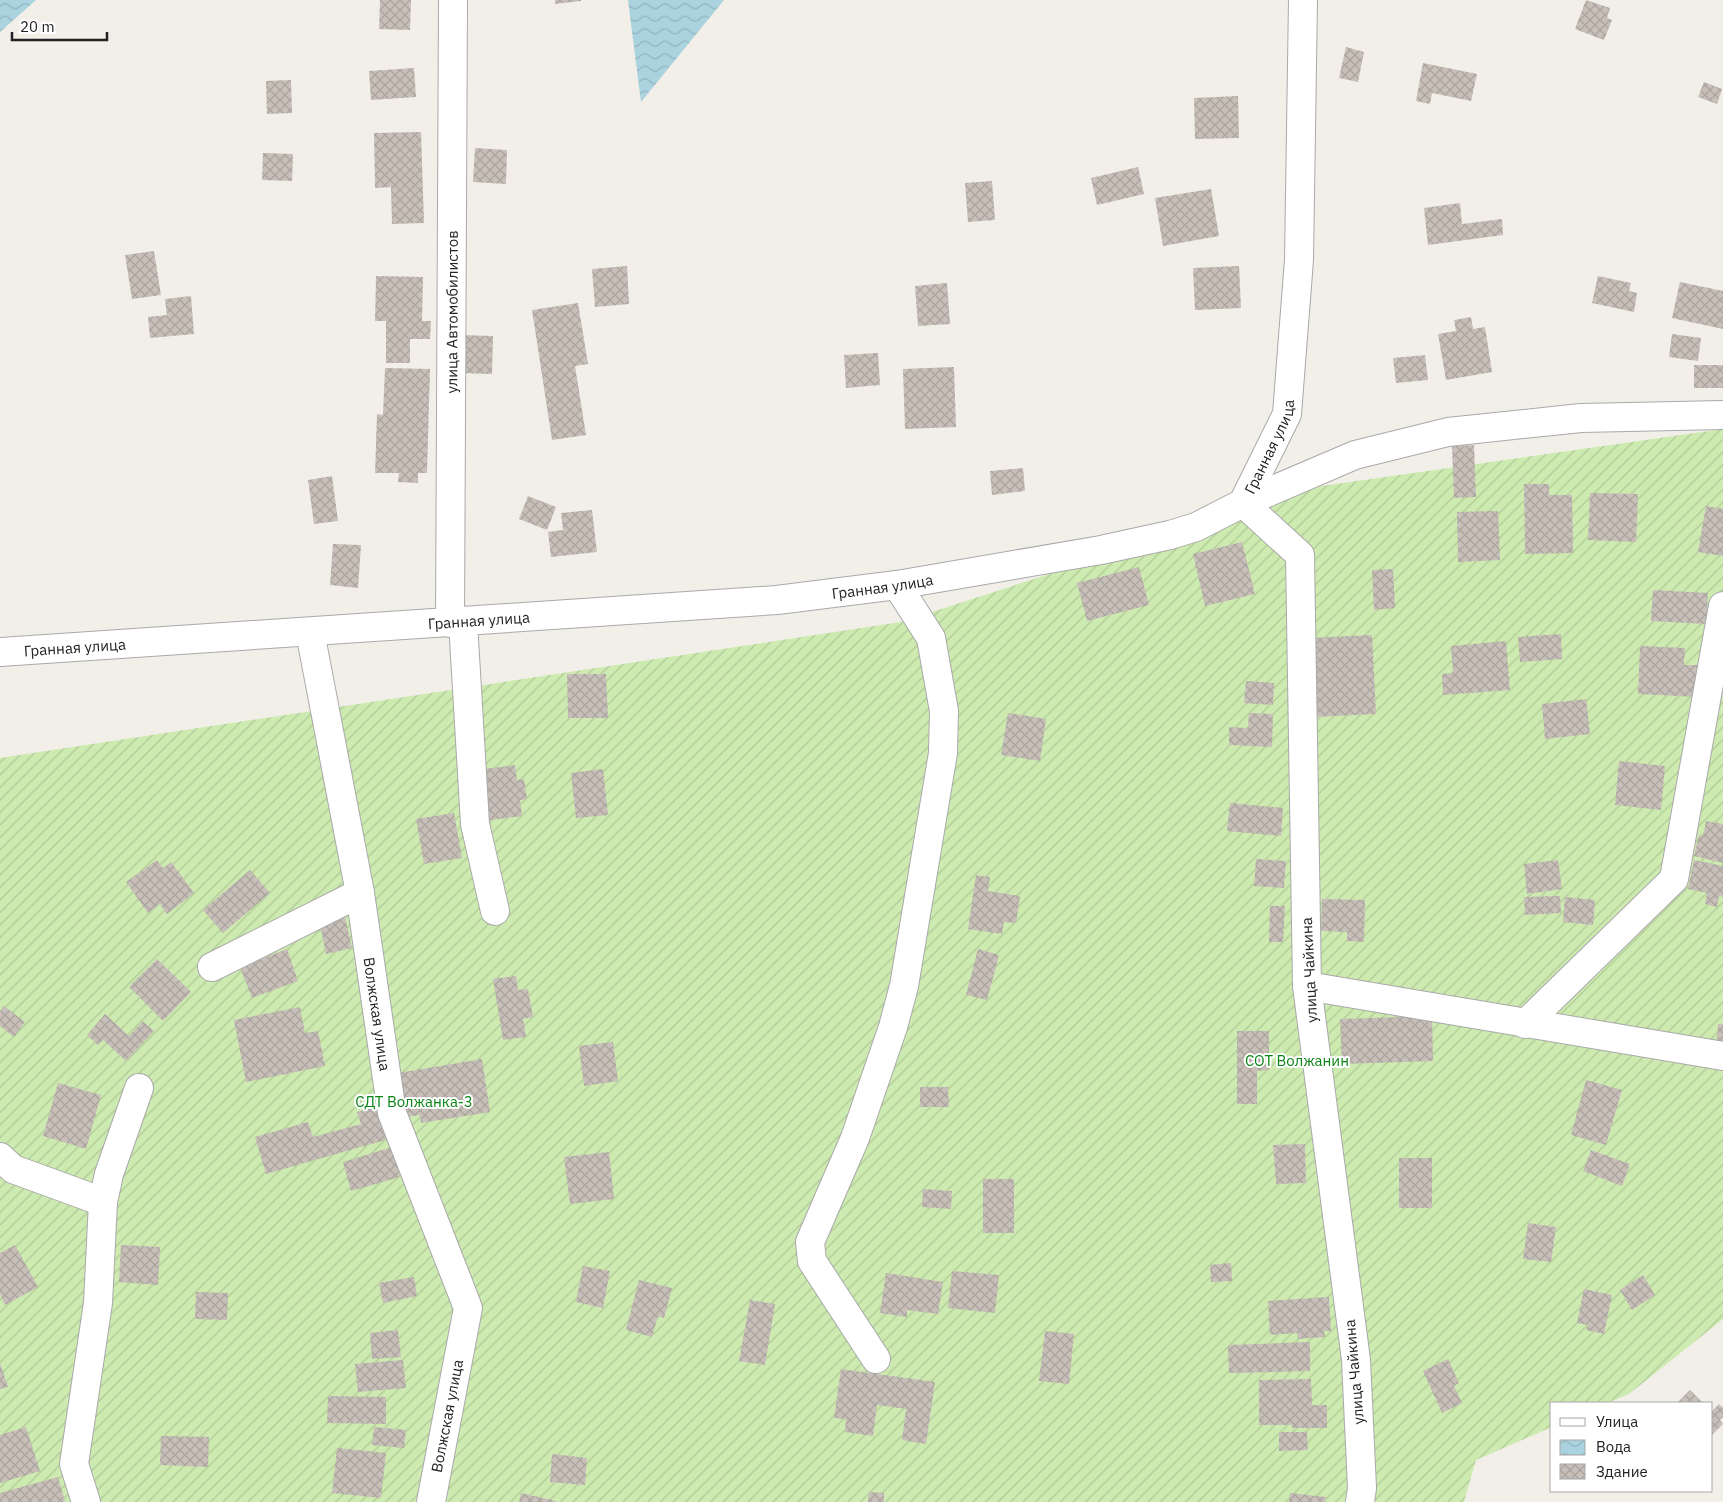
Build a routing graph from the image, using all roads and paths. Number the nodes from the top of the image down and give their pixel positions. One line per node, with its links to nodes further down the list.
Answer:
1 (453, 0): 7 (street, улица Автомобилистов)
2 (1303, 0): 4 (street, Гранная улица)
3 (1723, 415): 4 (street)
4 (1243, 503): 5 (street, Гранная улица); 13 (street, улица Чайкина)
5 (897, 585): 7 (street, Гранная улица); 19 (street)
6 (1723, 606): 14 (street)
7 (456, 623): 8 (street, Гранная улица); 11 (street, улица Автомобилистов)
8 (310, 632): 9 (street, Гранная улица); 10 (street, Волжская улица)
9 (0, 652)
10 (360, 892): 12 (street); 21 (street, Волжская улица)
11 (496, 911)
12 (212, 967)
13 (1307, 986): 14 (street); 22 (street, улица Чайкина)
14 (1526, 1024): 15 (street)
15 (1723, 1056)
16 (139, 1088): 18 (street)
17 (0, 1157): 18 (street)
18 (103, 1202): 20 (street)
19 (876, 1359)
20 (86, 1502)
21 (431, 1502)
22 (1360, 1502)

